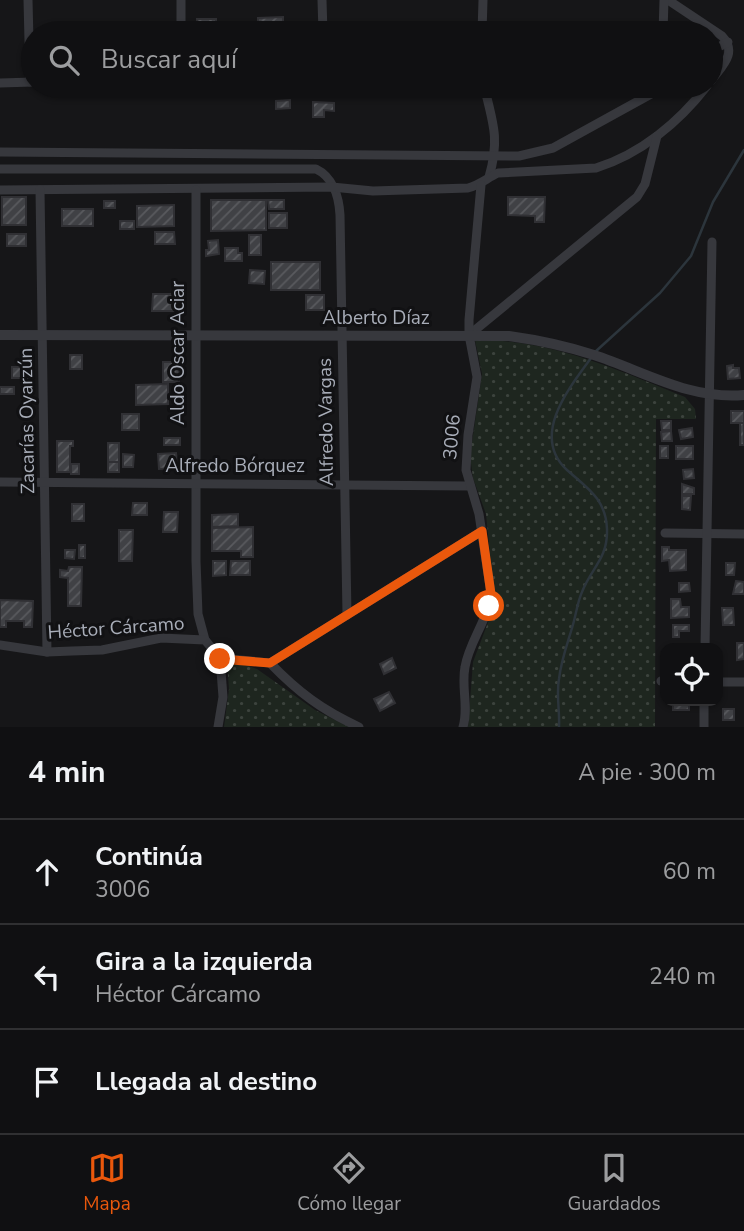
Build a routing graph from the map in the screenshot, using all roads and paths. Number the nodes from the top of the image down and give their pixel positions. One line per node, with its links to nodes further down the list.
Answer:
1 (29, 0): 6 (street)
2 (181, 0): 7 (street)
3 (322, 0): 8 (street)
4 (482, 0): 9 (street)
5 (666, 0): 10 (street); 11 (street)
6 (30, 21)
7 (181, 21)
8 (323, 21)
9 (482, 21)
10 (664, 21)
11 (699, 21)
12 (723, 37): 13 (street)
13 (728, 42): 14 (street); 15 (street)
14 (723, 45)
15 (723, 65)
16 (21, 82): 17 (street)
17 (0, 83)
18 (487, 98): 23 (street)
19 (644, 98): 23 (street)
20 (698, 98): 21 (street)
21 (657, 136): 25 (street); 35 (street)
22 (0, 152): 23 (street)
23 (494, 155): 25 (street)
24 (0, 169): 27 (street)
25 (489, 177): 26 (street)
26 (481, 185): 27 (street); 35 (street, 3006)
27 (332, 187): 30 (street); 34 (street, Alfredo Vargas)
28 (0, 190): 29 (street)
29 (40, 190): 30 (street); 32 (street, Zacarías Oyarzún)
30 (196, 190): 36 (street, Aldo Oscar Aciar)
31 (712, 242): 37 (street)
32 (43, 334): 33 (street, Alberto Díaz); 36 (street, Alberto Díaz); 40 (street, Zacarías Oyarzún)
33 (0, 335)
34 (342, 335): 35 (street, Alberto Díaz); 36 (street, Alberto Díaz); 42 (street, Alfredo Vargas)
35 (469, 335): 37 (street, Alberto Díaz); 43 (street, 3006)
36 (196, 337): 41 (street, Aldo Oscar Aciar)
37 (708, 395): 38 (street, Alberto Díaz); 46 (street)
38 (744, 395)
39 (0, 482): 40 (street, Alfredo Bórquez)
40 (46, 482): 41 (street, Alfredo Bórquez); 52 (street, Zacarías Oyarzún)
41 (196, 483): 42 (street, Alfredo Bórquez); 49 (street, Aldo Oscar Aciar)
42 (345, 484): 43 (street, Alfredo Bórquez); 48 (street, Alfredo Vargas)
43 (469, 486): 44 (street, 3006)
44 (482, 531): 48 (street); 60 (street, 3006)
45 (665, 533): 46 (street)
46 (706, 534): 47 (street); 50 (street)
47 (744, 534)
48 (347, 615): 54 (street)
49 (205, 640): 52 (street, Héctor Cárcamo); 53 (street, Héctor Cárcamo)
50 (705, 643)
51 (0, 645): 52 (street, Héctor Cárcamo)
52 (47, 652)
53 (220, 659): 54 (street); 58 (street)
54 (270, 663): 59 (street)
55 (723, 682): 56 (street)
56 (744, 682)
57 (704, 706): 61 (street)
58 (218, 727)
59 (359, 727)
60 (463, 727)
61 (704, 727)

